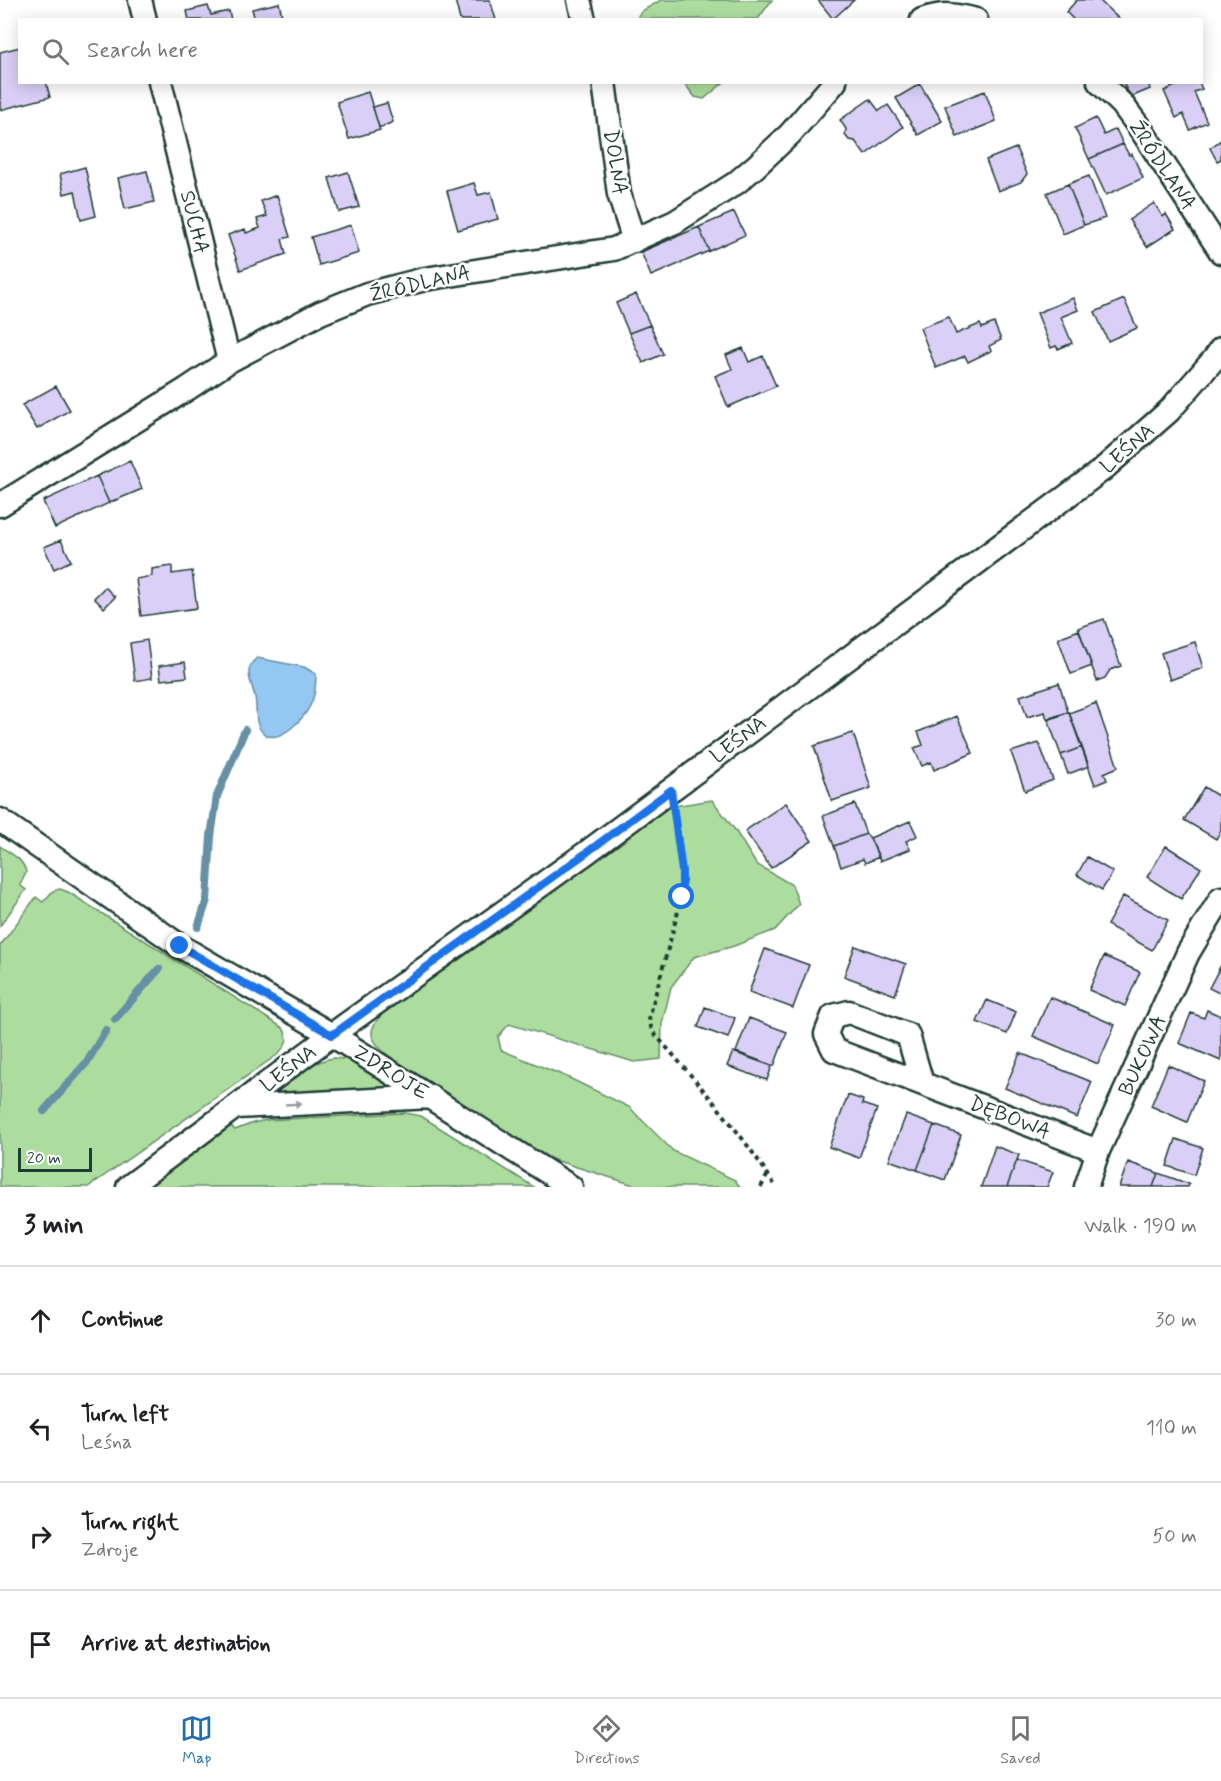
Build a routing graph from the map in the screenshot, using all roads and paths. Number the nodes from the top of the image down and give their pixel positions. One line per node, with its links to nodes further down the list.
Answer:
1 (140, 0): 3 (street)
2 (579, 0): 4 (street)
3 (144, 18)
4 (584, 18)
5 (928, 18): 6 (street)
6 (967, 18)
7 (160, 84): 14 (street, SUCHA)
8 (604, 84): 11 (street, DOLNA)
9 (833, 84): 11 (street, ŹRÓDLANA)
10 (1102, 84): 12 (street, ŹRÓDLANA)
11 (634, 241): 14 (street, ŹRÓDLANA)
12 (1221, 252)
13 (1221, 349): 16 (street, LEŚNA)
14 (229, 361): 15 (street, ŹRÓDLANA)
15 (0, 505)
16 (671, 790): 20 (street, LEŚNA); 25 (path)
17 (0, 820): 20 (street, ZDROJE)
18 (1221, 898): 19 (street, BUKOWA)
19 (1213, 925): 24 (street, BUKOWA)
20 (332, 1035): 22 (street, ZDROJE); 23 (street, LEŚNA)
21 (922, 1083): 24 (street, DĘBOWA)
22 (431, 1097): 23 (street, LEŚNA, one-way to 22); 27 (street, ZDROJE)
23 (236, 1107): 26 (street, LEŚNA)
24 (1098, 1151): 30 (street, BUKOWA)
25 (768, 1174): 28 (path); 29 (path)
26 (128, 1187)
27 (571, 1187)
28 (761, 1187)
29 (776, 1187)
30 (1086, 1187)

